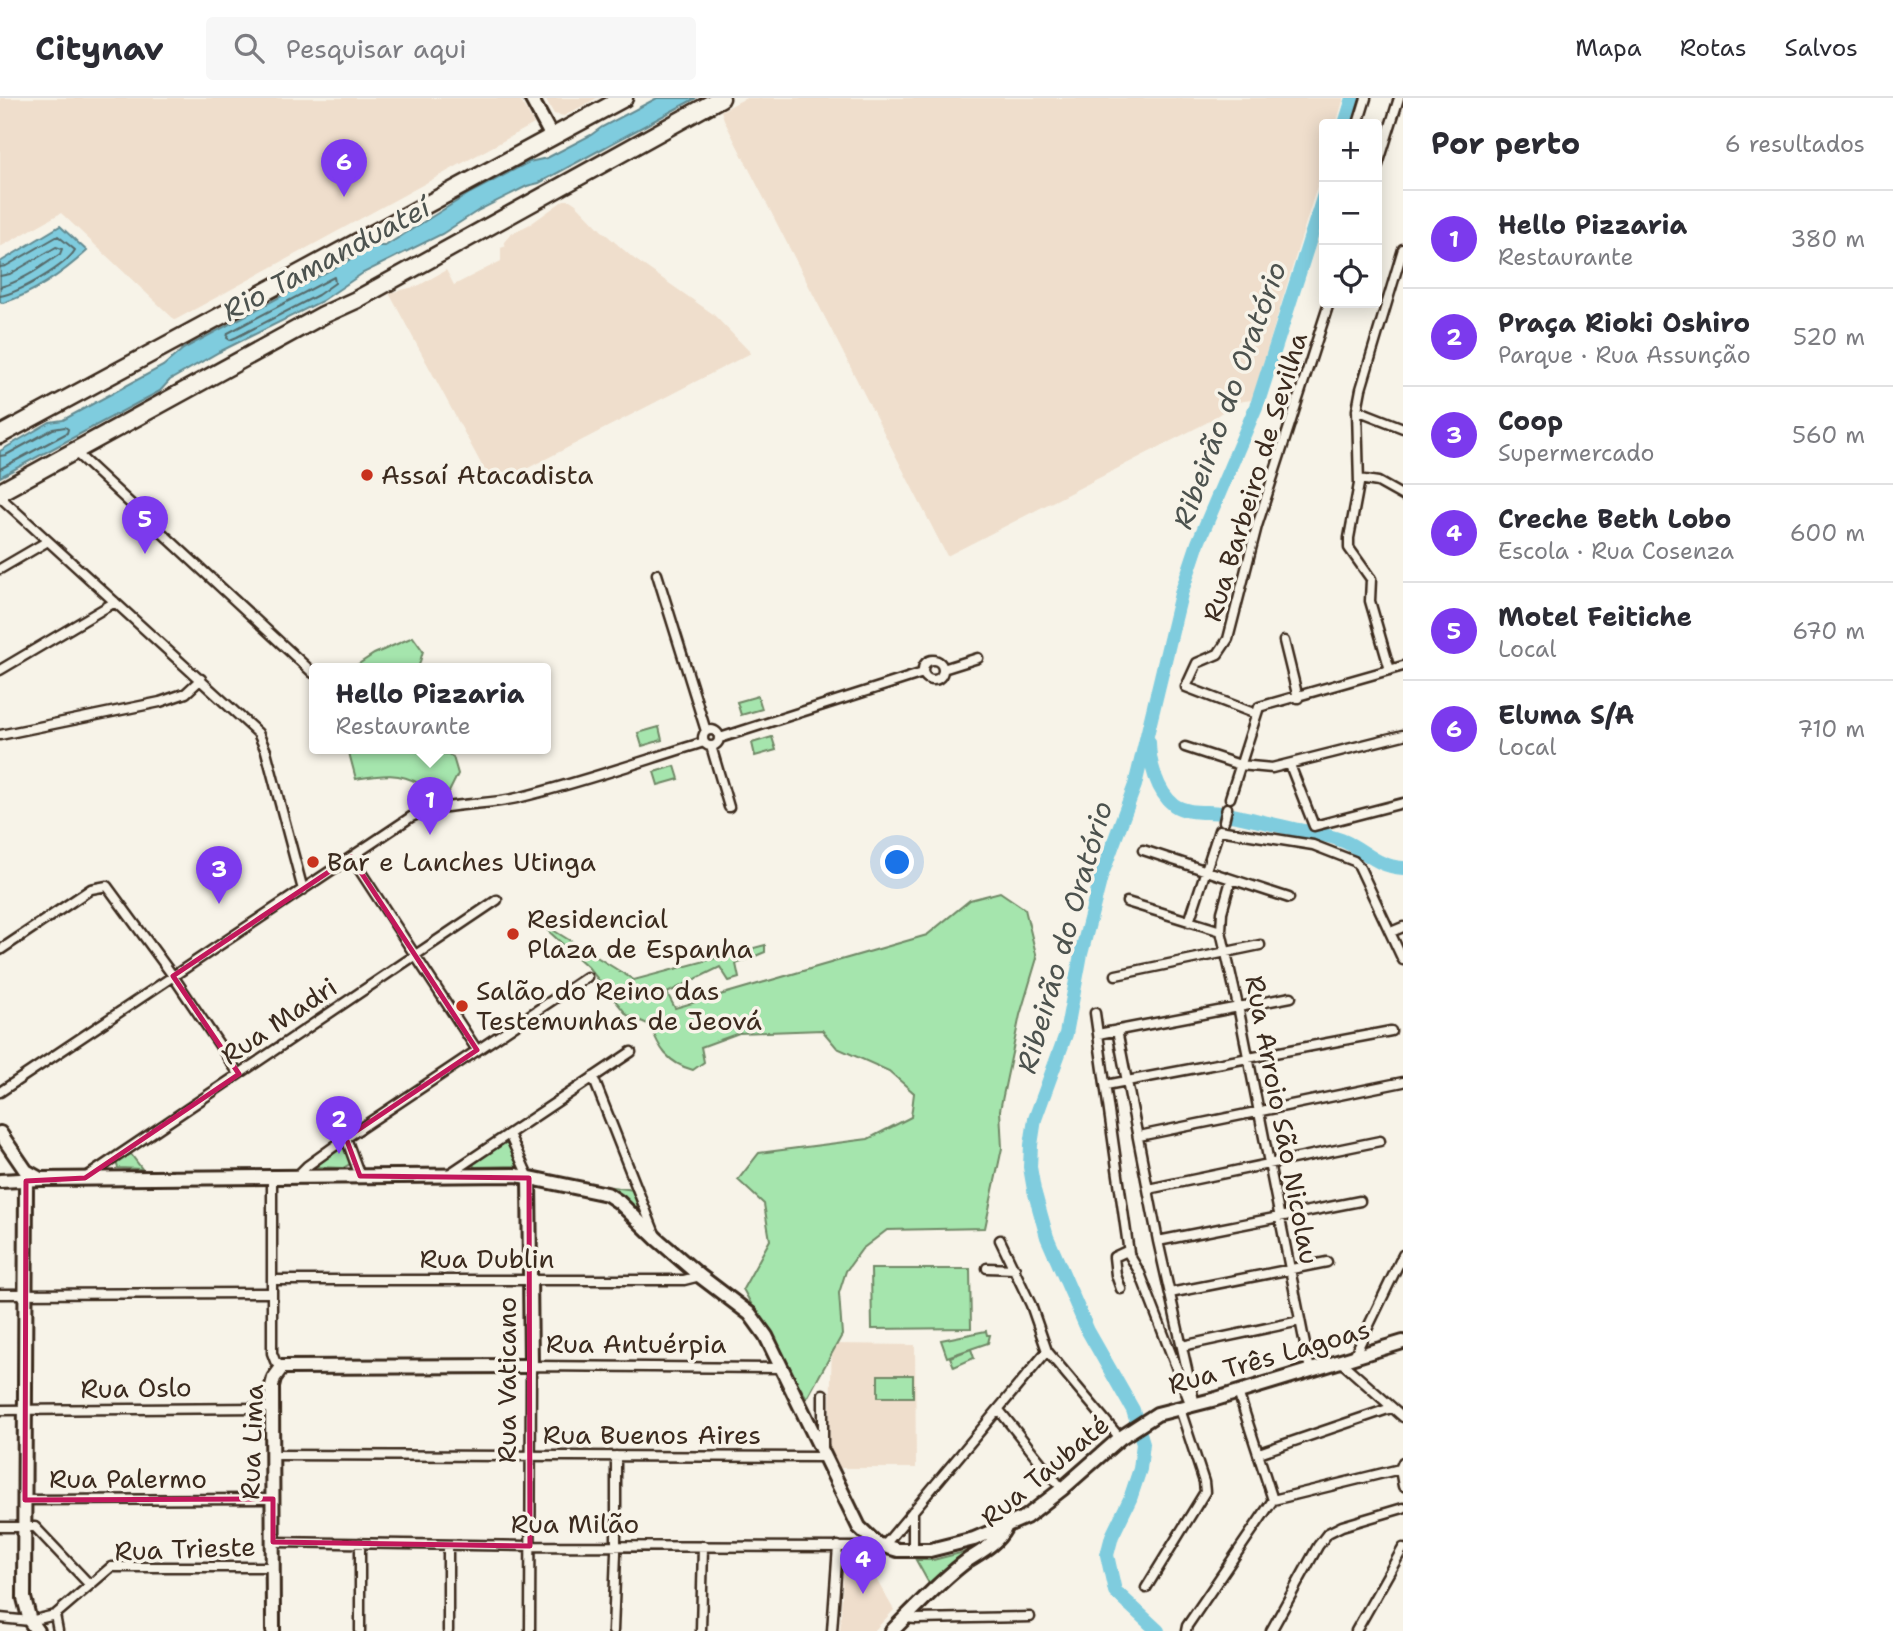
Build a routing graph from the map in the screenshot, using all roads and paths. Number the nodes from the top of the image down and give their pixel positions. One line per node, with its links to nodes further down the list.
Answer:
1 (531, 98): 7 (main road)
2 (624, 98): 7 (highway)
3 (721, 98): 14 (highway)
4 (1366, 98): 6 (street)
5 (1398, 98): 8 (street)
6 (1360, 119)
7 (552, 137): 13 (highway)
8 (1382, 151)
9 (1403, 249): 11 (street)
10 (1327, 308): 33 (street, Rua Barbeiro de Sevilha)
11 (1357, 410): 12 (street); 15 (street)
12 (1403, 428)
13 (0, 435)
14 (74, 451): 16 (highway); 26 (street)
15 (1359, 479): 17 (street); 29 (street)
16 (0, 492)
17 (1403, 496)
18 (0, 497): 19 (street)
19 (48, 541): 20 (street); 22 (street)
20 (0, 569)
21 (657, 574): 34 (street)
22 (115, 602): 28 (street); 31 (street)
23 (1284, 641): 32 (street)
24 (978, 658): 27 (street)
25 (1403, 666): 29 (street)
26 (309, 669)
27 (943, 669): 30 (street); 30 (street)
28 (0, 670)
29 (1390, 670): 32 (street)
30 (923, 673): 37 (street)
31 (201, 679): 36 (street); 51 (street)
32 (1298, 698): 33 (street)
33 (1256, 714): 40 (street)
34 (706, 731): 37 (street); 38 (street)
35 (1403, 734): 41 (street)
36 (0, 735)
37 (720, 737): 38 (street)
38 (708, 744): 44 (street); 48 (street)
39 (1185, 747): 40 (street)
40 (1240, 765): 41 (street); 42 (street)
41 (1290, 765): 43 (street)
42 (1230, 798)
43 (1403, 803)
44 (729, 807)
45 (1227, 808): 46 (street)
46 (1224, 821)
47 (1143, 850): 49 (street)
48 (352, 857): 51 (street); 62 (street)
49 (1206, 871): 50 (street); 55 (street); 58 (street)
50 (1231, 880): 52 (street); 57 (street, Rua Arroio São Nicolau)
51 (303, 890): 65 (street)
52 (1289, 898)
53 (498, 900): 62 (street, Rua Madri)
54 (1127, 902): 55 (street)
55 (1189, 922): 57 (street)
56 (1403, 928): 58 (street)
57 (1221, 931): 61 (street, Rua Arroio São Nicolau)
58 (1391, 932): 63 (street)
59 (1260, 946): 61 (street)
60 (0, 950): 65 (street)
61 (1227, 953): 64 (street); 68 (street, Rua Arroio São Nicolau)
62 (416, 954): 73 (street); 76 (street, Rua Madri)
63 (1403, 960)
64 (1116, 975)
65 (173, 976): 76 (street); 81 (street)
66 (587, 977): 73 (street)
67 (1291, 997): 68 (street)
68 (1238, 1006): 70 (street); 75 (street, Rua Arroio São Nicolau)
69 (1095, 1013): 72 (street)
70 (1121, 1029): 72 (street); 78 (street)
71 (1391, 1031): 75 (street)
72 (1098, 1034): 80 (street)
73 (477, 1050): 86 (street)
74 (631, 1052): 77 (street)
75 (1249, 1058): 78 (street); 82 (street, Rua Arroio São Nicolau)
76 (239, 1074): 94 (street, Rua Madri)
77 (593, 1077): 84 (street); 102 (street)
78 (1129, 1081): 80 (street); 85 (street)
79 (1403, 1082): 82 (street)
80 (1106, 1085): 105 (street)
81 (0, 1092)
82 (1259, 1112): 85 (street); 89 (street, Rua Arroio São Nicolau)
83 (0, 1133): 88 (main road)
84 (509, 1134): 90 (street); 95 (street, Rua Vaticano)
85 (1139, 1136): 99 (street)
86 (345, 1138): 91 (street); 93 (street)
87 (1380, 1142): 89 (street)
88 (10, 1149): 96 (main road); 97 (main road)
89 (1269, 1164): 99 (street); 101 (street, Rua Arroio São Nicolau)
90 (446, 1175): 91 (main road); 95 (main road)
91 (360, 1176): 93 (main road)
92 (272, 1177): 93 (main road); 94 (main road); 112 (street, Rua Lima)
93 (296, 1177)
94 (85, 1178): 96 (main road)
95 (529, 1178): 102 (main road); 113 (main road, Rua Vaticano)
96 (41, 1179): 98 (main road)
97 (0, 1181): 98 (main road)
98 (26, 1181): 118 (main road)
99 (1148, 1189): 104 (street)
100 (1360, 1201): 101 (street)
101 (1280, 1216): 104 (street); 110 (street, Rua Arroio São Nicolau)
102 (657, 1239): 111 (main road)
103 (1000, 1240): 109 (street)
104 (1158, 1241): 116 (street)
105 (1129, 1253): 114 (street); 131 (street)
106 (1403, 1255): 123 (street)
107 (1327, 1262): 110 (street)
108 (987, 1268): 109 (street)
109 (1015, 1269): 122 (street)
110 (1291, 1269): 116 (street); 119 (street, Rua Arroio São Nicolau)
111 (700, 1276): 113 (street, Rua Dublin); 127 (main road)
112 (272, 1280): 113 (street, Rua Dublin); 115 (street, Rua Lima)
113 (530, 1280): 125 (main road, Rua Vaticano)
114 (1121, 1289)
115 (272, 1293): 118 (street); 126 (street, Rua Lima)
116 (1170, 1293): 121 (street)
117 (0, 1294): 118 (street)
118 (25, 1294): 135 (main road)
119 (1300, 1321): 121 (street); 128 (street, Rua Arroio São Nicolau)
120 (1403, 1342): 123 (main road, Rua Três Lagoas)
121 (1182, 1346): 131 (street)
122 (1047, 1351): 136 (street); 139 (street)
123 (1353, 1357): 124 (main road, Rua Três Lagoas)
124 (1340, 1361): 128 (main road, Rua Três Lagoas); 133 (street)
125 (531, 1366): 126 (main road, Rua Antuérpia); 127 (street, Rua Antuérpia); 142 (street, Rua Vaticano)
126 (282, 1367): 132 (main road, Rua Lima)
127 (781, 1368): 144 (main road)
128 (1310, 1370): 129 (main road, Rua Três Lagoas)
129 (1238, 1392): 131 (main road, Rua Três Lagoas); 140 (street)
130 (823, 1394): 144 (street)
131 (1189, 1406): 138 (main road, Rua Três Lagoas); 170 (street)
132 (272, 1408): 135 (street, Rua Oslo); 141 (main road, Rua Lima)
133 (1391, 1408): 137 (street); 140 (street)
134 (0, 1410): 135 (street, Rua Oslo)
135 (25, 1410): 149 (main road)
136 (999, 1410): 147 (street); 152 (street)
137 (1403, 1417)
138 (1148, 1418): 139 (main road, Rua Taubaté)
139 (1121, 1438): 147 (main road, Rua Taubaté)
140 (1259, 1453): 150 (street)
141 (272, 1455): 142 (street, Rua Buenos Aires); 148 (main road, Rua Lima)
142 (530, 1456): 143 (street, Rua Buenos Aires); 161 (street, Rua Vaticano)
143 (616, 1456): 144 (street, Rua Buenos Aires); 160 (street)
144 (822, 1457): 164 (main road)
145 (1401, 1466): 146 (street); 150 (street)
146 (1403, 1486)
147 (1062, 1489): 155 (main road, Rua Taubaté)
148 (273, 1499): 149 (street, Rua Palermo); 157 (main road, Rua Lima)
149 (25, 1500): 154 (main road)
150 (1273, 1500): 185 (street)
151 (1403, 1508): 186 (street)
152 (913, 1511): 164 (street); 166 (street)
153 (0, 1527): 154 (street)
154 (25, 1527): 169 (street); 175 (main road)
155 (1005, 1528): 156 (main road); 167 (main road, Rua Taubaté)
156 (974, 1539): 166 (main road); 167 (main road, Rua Taubaté)
157 (273, 1542): 158 (street, Rua Milão); 168 (main road, Rua Lima)
158 (360, 1543): 159 (street, Rua Milão); 178 (street)
159 (448, 1545): 161 (street, Rua Milão); 179 (street)
160 (616, 1545): 161 (street, Rua Milão); 162 (street, Rua Milão); 181 (street)
161 (530, 1546): 180 (street, Rua Vaticano)
162 (703, 1546): 163 (street, Rua Milão); 182 (street)
163 (838, 1546): 164 (street, Rua Milão); 183 (street)
164 (880, 1546): 166 (main road)
165 (1403, 1548): 187 (street)
166 (913, 1551)
167 (970, 1559): 174 (main road, Rua Taubaté)
168 (273, 1567): 169 (street, Rua Trieste); 177 (main road, Rua Lima)
169 (89, 1584): 171 (street, Rua Trieste)
170 (1146, 1588)
171 (55, 1615): 175 (street, Rua Trieste); 176 (street)
172 (1030, 1617): 174 (street)
173 (0, 1618): 175 (street, Rua Trieste)
174 (905, 1618): 184 (main road, Rua Taubaté)
175 (34, 1626)
176 (58, 1631)
177 (273, 1631)
178 (360, 1631)
179 (448, 1631)
180 (530, 1631)
181 (613, 1631)
182 (701, 1631)
183 (832, 1631)
184 (892, 1631)
185 (1186, 1631)
186 (1271, 1631)
187 (1356, 1631)

